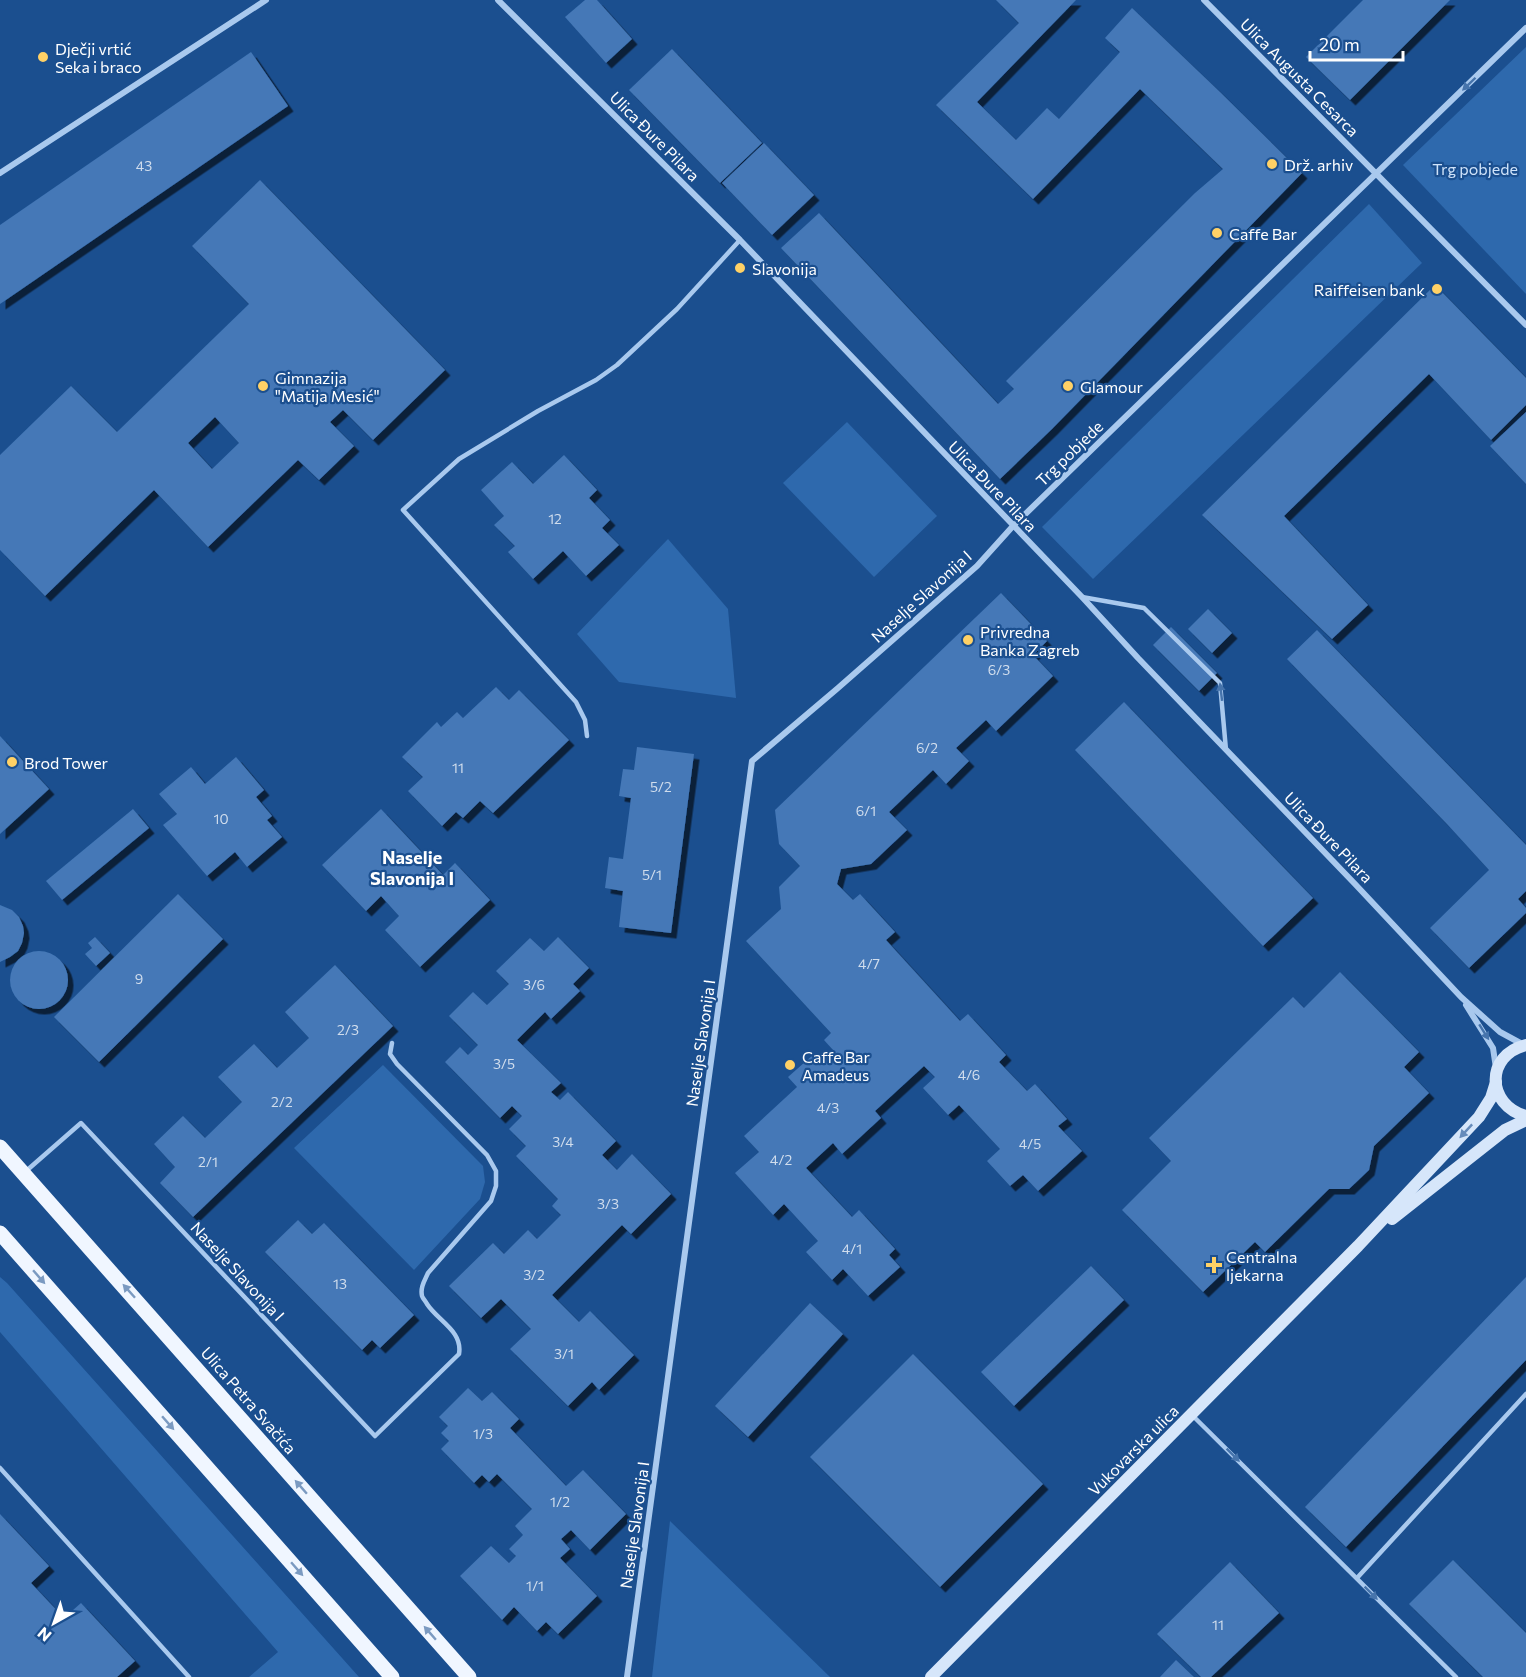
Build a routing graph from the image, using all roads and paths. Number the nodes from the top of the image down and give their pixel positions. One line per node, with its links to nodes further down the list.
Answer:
1 (266, 0): 6 (street)
2 (498, 0): 7 (street, Ulica Đure Pilara)
3 (1204, 0): 5 (street, Ulica Augusta Cesarca)
4 (1526, 28): 5 (street, Trg pobjede, one-way to 5)
5 (1377, 173): 8 (street); 9 (street, Trg pobjede)
6 (0, 174)
7 (740, 240): 9 (street, Ulica Đure Pilara); 11 (lane)
8 (1526, 325)
9 (1013, 526): 10 (street, Ulica Đure Pilara); 29 (street, Naselje Slavonija I)
10 (1082, 597): 12 (street, Ulica Đure Pilara); 12 (lane, one-way to 10)
11 (587, 736)
12 (1226, 750): 13 (street, Ulica Đure Pilara)
13 (1461, 997): 15 (street, Ulica Đure Pilara); 16 (street, Ulica Đure Pilara, one-way to 16)
14 (392, 1043): 19 (lane, Naselje Slavonija I)
15 (1525, 1045): 16 (main road, Vukovarska ulica)
16 (1496, 1076): 17 (main road); 21 (main road, Vukovarska ulica, one-way to 21)
17 (1526, 1118): 21 (main road, Vukovarska ulica)
18 (0, 1147): 19 (main road, Ulica Petra Svačića)
19 (23, 1173): 28 (main road, Ulica Petra Svačića, one-way to 19)
20 (0, 1233): 27 (main road, one-way to 27)
21 (1358, 1246): 23 (main road, Vukovarska ulica)
22 (1526, 1394): 25 (lane)
23 (1192, 1414): 25 (lane, one-way to 25); 30 (main road, Vukovarska ulica)
24 (0, 1468): 26 (lane)
25 (1357, 1578): 31 (lane, one-way to 31)
26 (189, 1677)
27 (392, 1677)
28 (469, 1677)
29 (627, 1677)
30 (931, 1677)
31 (1456, 1677)

